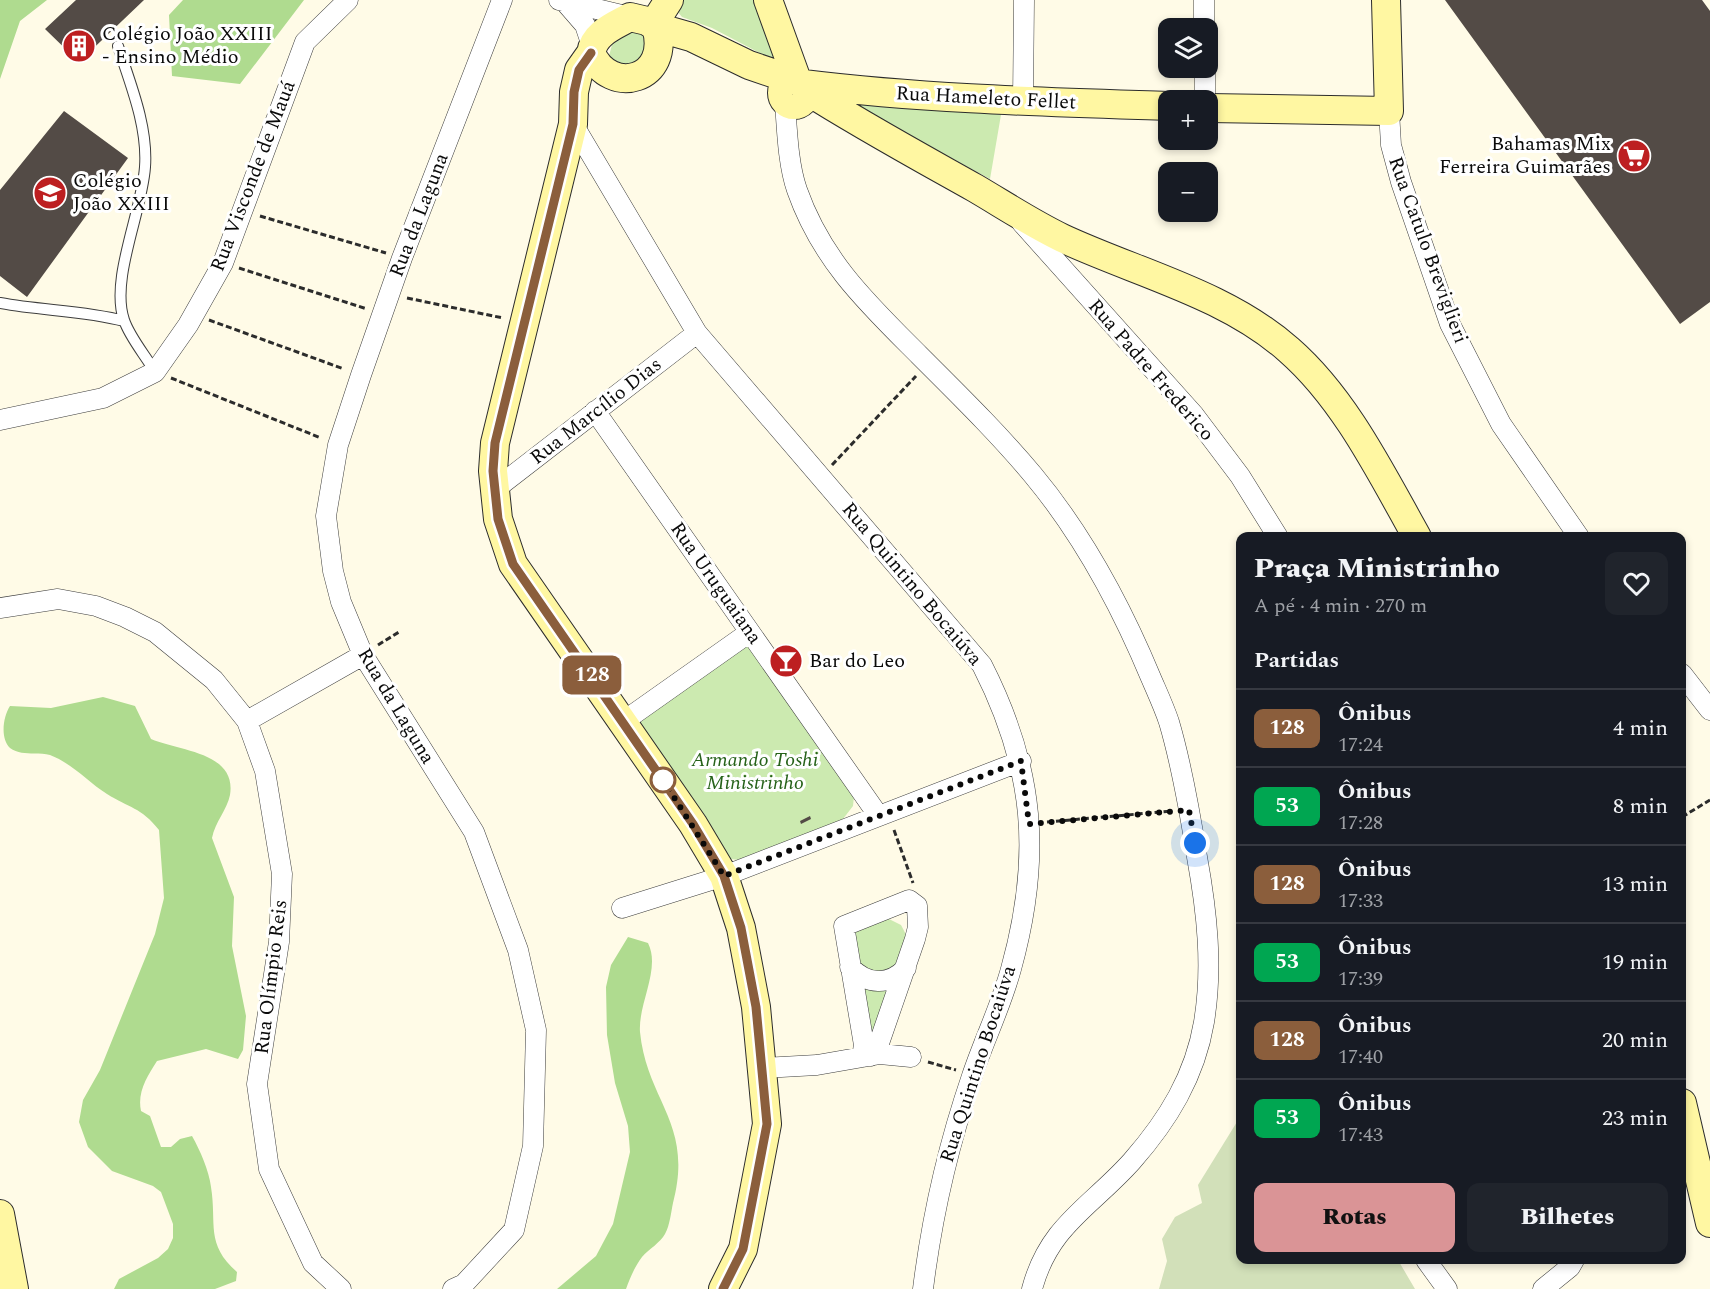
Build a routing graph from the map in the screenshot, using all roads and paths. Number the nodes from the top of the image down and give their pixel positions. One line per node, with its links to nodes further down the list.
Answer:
1 (348, 0): 20 (street, Rua Visconde de Mauá)
2 (502, 0): 22 (street, Rua da Laguna)
3 (669, 0): 10 (street)
4 (768, 0): 14 (street)
5 (1024, 0): 15 (street)
6 (1204, 0): 9 (street)
7 (1386, 0): 18 (street)
8 (562, 1): 10 (street); 12 (street)
9 (1204, 18)
10 (647, 23): 12 (street); 13 (street); 14 (street)
11 (118, 46): 28 (lane)
12 (592, 50): 13 (street); 19 (street)
13 (625, 79): 19 (street)
14 (794, 86): 15 (street, Rua Hameleto Fellet); 21 (street); 31 (street)
15 (1023, 101): 16 (street, Rua Hameleto Fellet)
16 (1158, 106)
17 (1218, 108): 18 (street)
18 (1389, 111): 41 (street, Rua Catulo Breviglieri)
19 (573, 121): 29 (street); 30 (street, Rua Quintino Bocaiúva)
20 (243, 211): 22 (path); 23 (street, Rua Visconde de Mauá)
21 (1012, 212): 39 (street, Rua Padre Frederico); 40 (street)
22 (402, 258): 26 (street, Rua da Laguna)
23 (223, 262): 26 (path); 27 (street, Rua Visconde de Mauá)
24 (0, 303): 28 (lane)
25 (429, 303): 29 (path)
26 (381, 314): 33 (street, Rua da Laguna)
27 (194, 315): 32 (street, Rua Visconde de Mauá); 33 (path)
28 (124, 321): 32 (lane)
29 (522, 322): 38 (street)
30 (697, 333): 34 (street, Rua Marcílio Dias); 37 (street, Rua Quintino Bocaiúva)
31 (928, 364): 37 (path); 52 (street)
32 (155, 372): 35 (street, Rua Visconde de Mauá); 36 (path)
33 (360, 375): 36 (street, Rua da Laguna)
34 (595, 411): 38 (street, Rua Marcílio Dias); 44 (street, Rua Uruguaiana)
35 (0, 420)
36 (338, 445): 45 (street, Rua da Laguna)
37 (820, 477): 50 (street, Rua Quintino Bocaiúva)
38 (494, 490): 49 (street)
39 (1275, 532)
40 (1414, 532)
41 (1576, 532)
42 (0, 608): 48 (street, Rua Olímpio Reis)
43 (399, 632): 45 (path)
44 (750, 632): 49 (street); 53 (street, Rua Uruguaiana)
45 (368, 651): 48 (street); 72 (street, Rua da Laguna)
46 (1686, 679): 47 (street)
47 (1709, 708)
48 (247, 721): 71 (street, Rua Olímpio Reis)
49 (624, 721): 56 (street)
50 (1021, 761): 53 (street); 55 (street, Rua Quintino Bocaiúva)
51 (1710, 800): 54 (path)
52 (1189, 810): 55 (path); 75 (street)
53 (882, 813): 56 (street); 57 (path)
54 (1686, 815)
55 (1029, 824): 64 (street, Rua Quintino Bocaiúva)
56 (724, 876): 58 (street); 63 (street)
57 (916, 907): 59 (street); 60 (street)
58 (622, 908)
59 (850, 967): 60 (street); 61 (street)
60 (906, 968): 61 (street)
61 (866, 1057): 62 (street); 63 (street)
62 (911, 1057): 64 (path)
63 (763, 1068): 73 (street)
64 (972, 1075): 74 (street, Rua Quintino Bocaiúva)
65 (1686, 1125): 67 (street)
66 (0, 1214): 70 (street)
67 (1710, 1222)
68 (1429, 1264): 76 (street)
69 (1572, 1264): 77 (street)
70 (14, 1289)
71 (341, 1289)
72 (453, 1289)
73 (723, 1289)
74 (923, 1289)
75 (1032, 1289)
76 (1447, 1289)
77 (1543, 1289)

